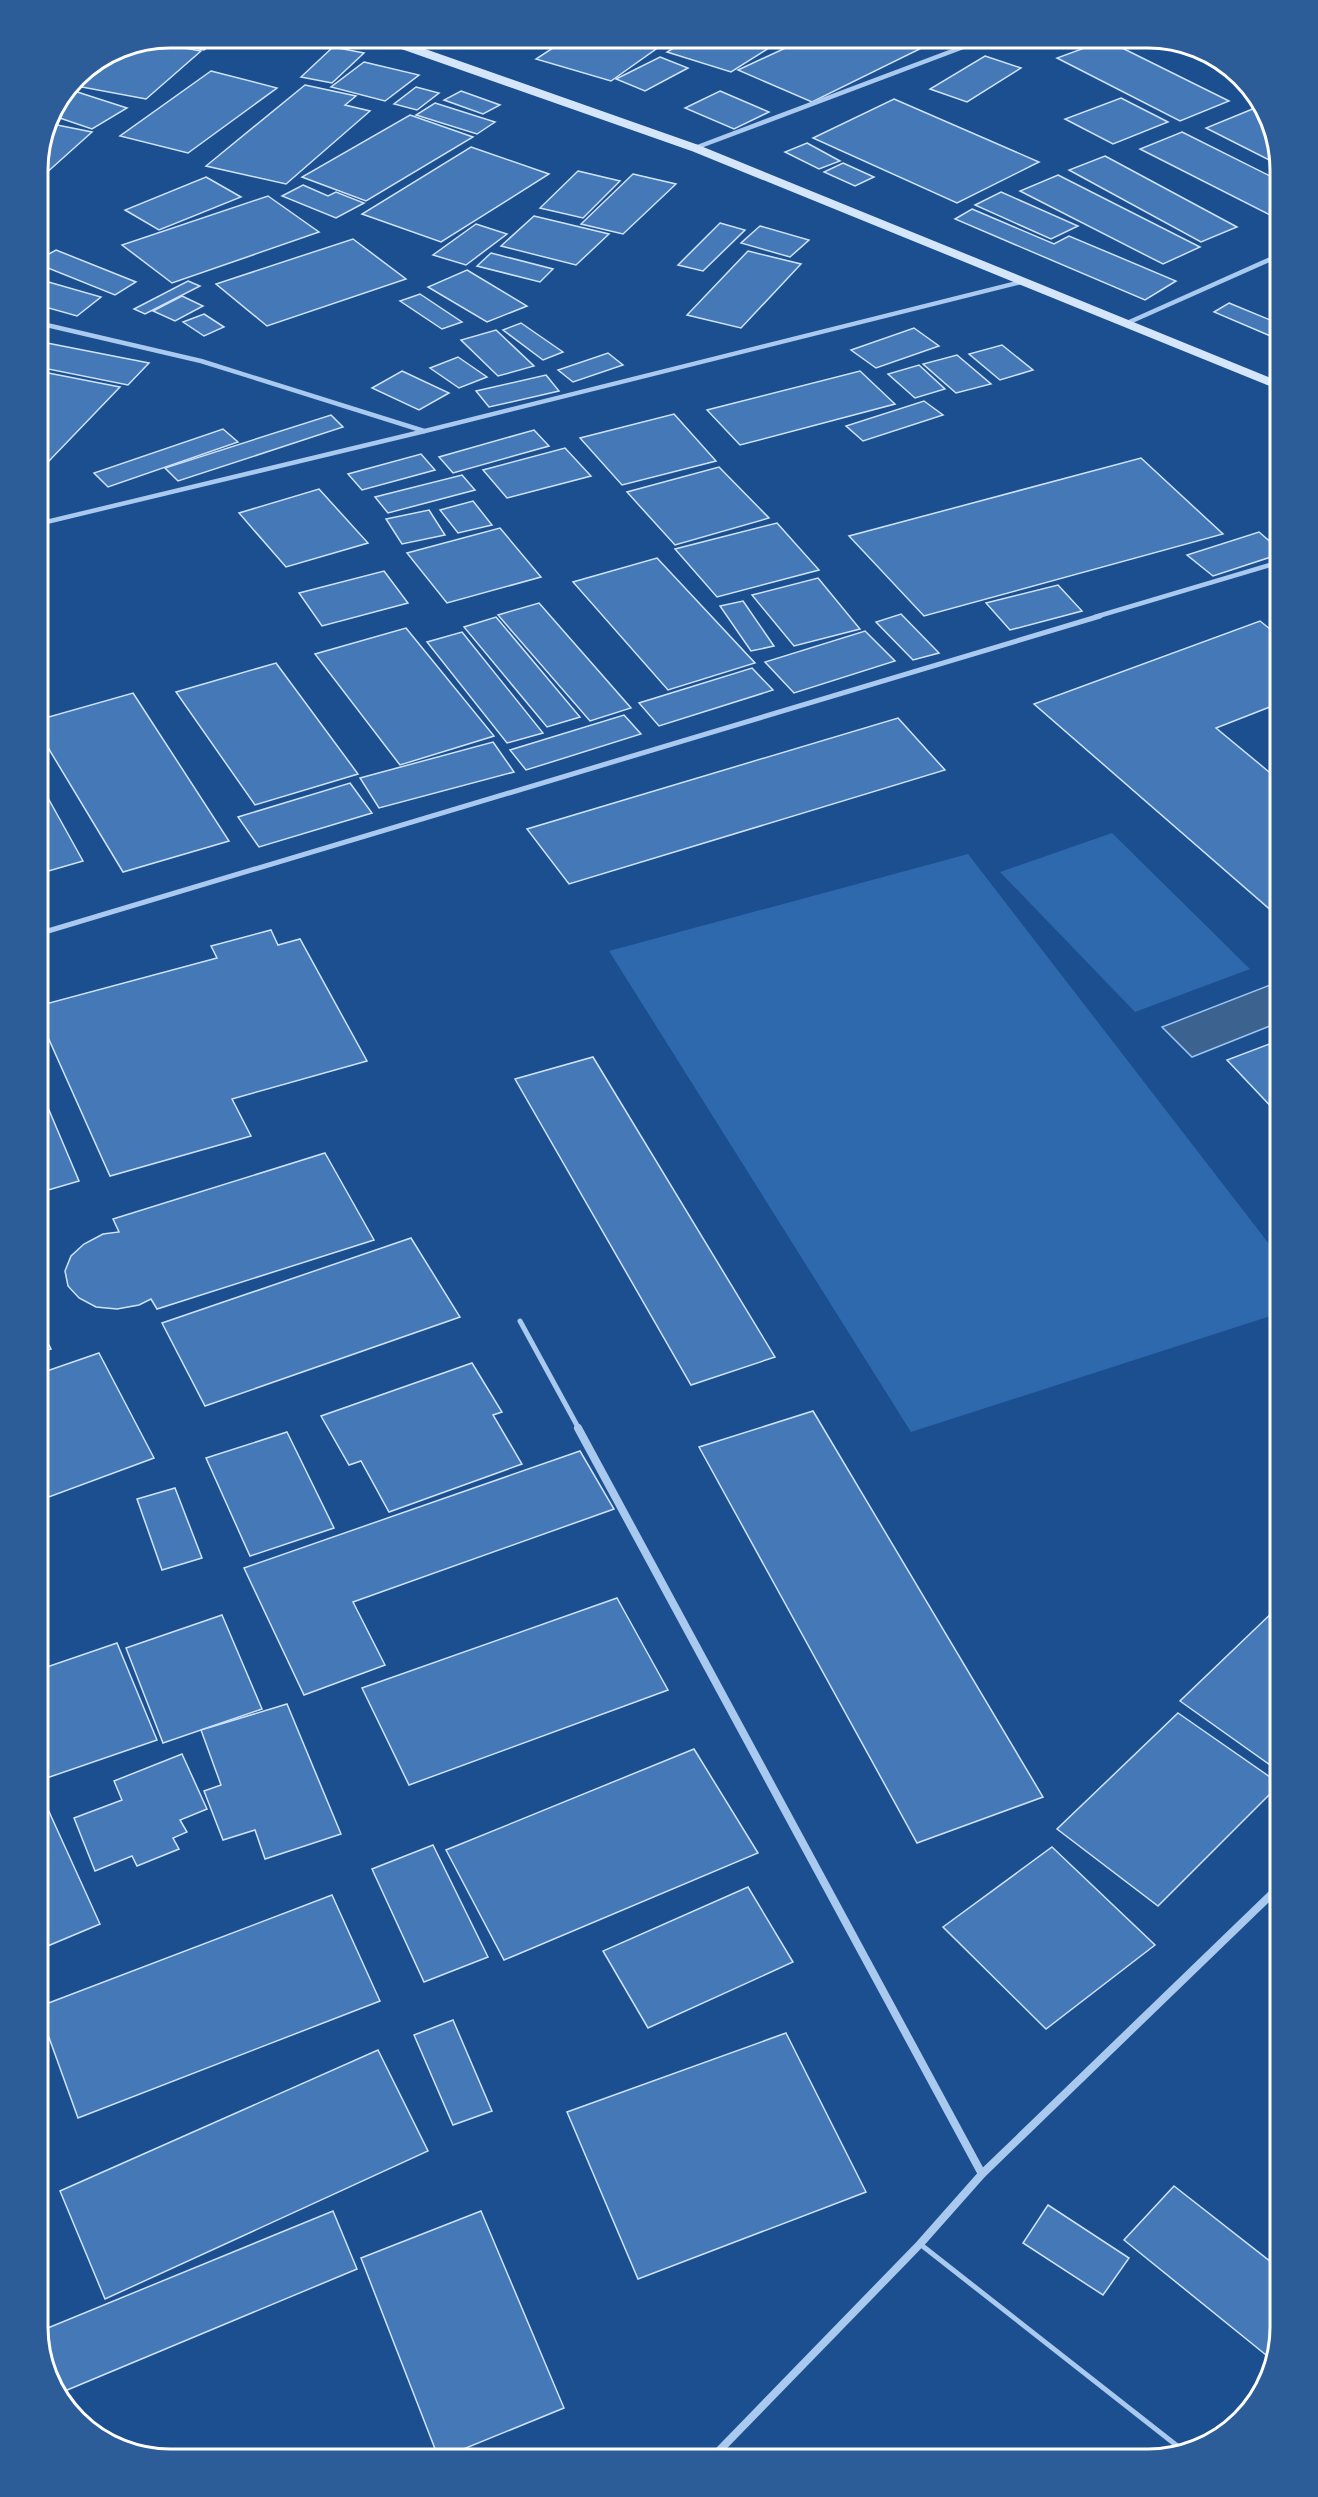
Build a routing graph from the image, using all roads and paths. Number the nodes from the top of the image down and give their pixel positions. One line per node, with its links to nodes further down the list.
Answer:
1 (410, 48): 3 (street)
2 (960, 48): 3 (street)
3 (695, 148): 5 (street)
4 (1270, 260): 6 (street)
5 (1021, 282): 6 (street); 9 (street)
6 (1124, 324): 8 (street)
7 (48, 325): 9 (street)
8 (1270, 382)
9 (424, 431): 10 (street)
10 (48, 522)
11 (1270, 565): 12 (street)
12 (48, 931)
13 (520, 1321): 15 (street)
14 (1270, 1897): 15 (street)
15 (982, 2174): 16 (street)
16 (920, 2244): 17 (lane); 18 (street)
17 (1177, 2446)
18 (721, 2449)

